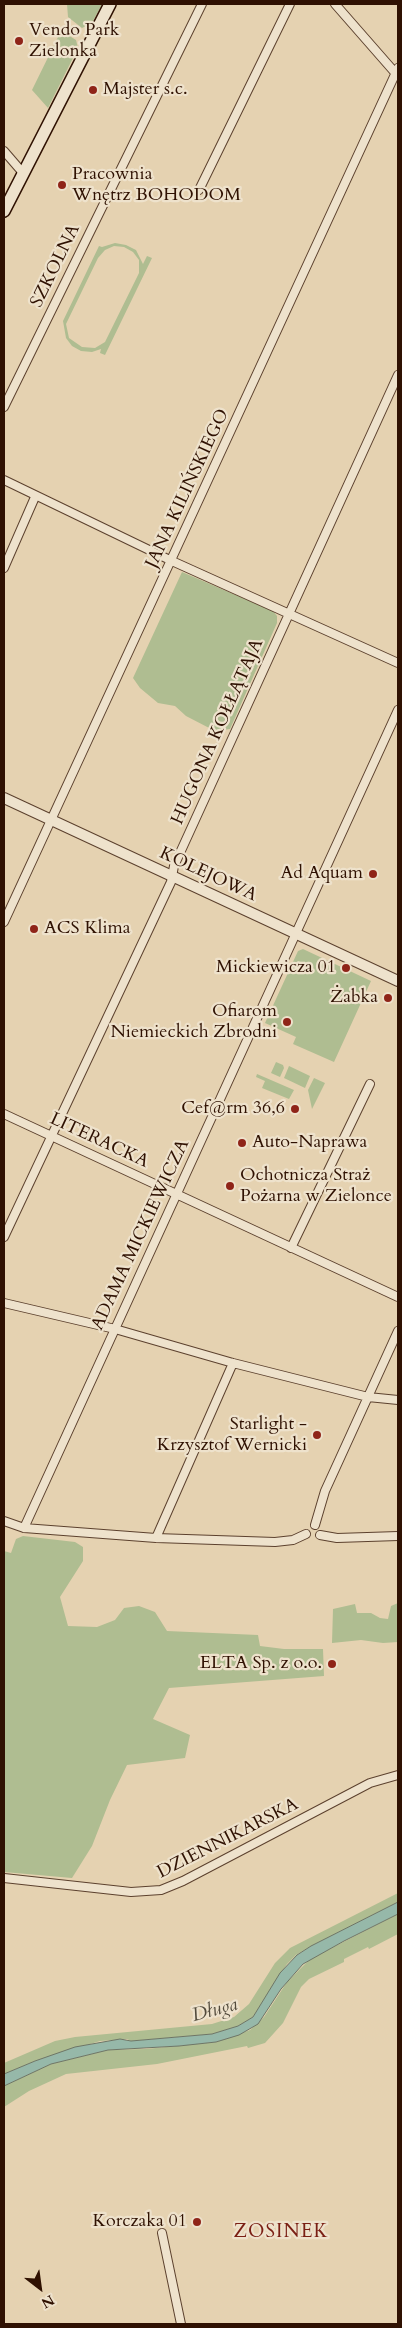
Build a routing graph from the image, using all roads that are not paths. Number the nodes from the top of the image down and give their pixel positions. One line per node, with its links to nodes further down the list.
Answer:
1 (110, 4): 7 (main road)
2 (202, 4): 11 (street, SZKOLNA)
3 (290, 4): 8 (street)
4 (336, 4): 5 (street)
5 (397, 73): 14 (street, JANA KILIŃSKIEGO)
6 (4, 151): 7 (street)
7 (23, 173): 9 (main road)
8 (199, 190)
9 (4, 211)
10 (398, 375): 16 (street, HUGONA KOŁŁĄTAJA)
11 (4, 406)
12 (4, 480): 13 (street)
13 (35, 497): 14 (street); 15 (street)
14 (172, 561): 16 (street); 20 (street, JANA KILIŃSKIEGO)
15 (4, 568)
16 (289, 614): 17 (street); 21 (street, HUGONA KOŁŁĄTAJA)
17 (398, 663)
18 (398, 710): 23 (street, ADAMA MICKIEWICZA)
19 (4, 798): 20 (street, KOLEJOWA)
20 (50, 820): 21 (street, KOLEJOWA); 22 (street, JANA KILIŃSKIEGO)
21 (172, 876): 23 (street, KOLEJOWA); 27 (street, HUGONA KOŁŁĄTAJA)
22 (4, 922)
23 (296, 933): 24 (street, KOLEJOWA); 28 (street, ADAMA MICKIEWICZA)
24 (398, 981)
25 (370, 1084): 30 (street)
26 (4, 1114): 27 (street, LITERACKA)
27 (51, 1135): 28 (street, LITERACKA); 29 (street, HUGONA KOŁŁĄTAJA)
28 (177, 1193): 30 (street, LITERACKA); 33 (street, ADAMA MICKIEWICZA)
29 (4, 1237)
30 (291, 1248): 31 (street, LITERACKA)
31 (398, 1296)
32 (4, 1303): 33 (street)
33 (114, 1330): 35 (street); 40 (street, ADAMA MICKIEWICZA)
34 (398, 1331): 36 (street)
35 (233, 1363): 36 (street); 44 (street)
36 (368, 1397): 37 (street); 39 (street)
37 (398, 1400)
38 (4, 1521): 40 (street)
39 (315, 1525): 41 (street); 42 (street)
40 (24, 1528): 44 (street)
41 (306, 1534): 42 (street); 44 (street)
42 (320, 1535): 43 (street)
43 (398, 1536)
44 (156, 1538)
45 (398, 1775): 46 (street, DZIENNIKARSKA)
46 (4, 1878)
47 (162, 2233): 48 (street)
48 (181, 2324)

